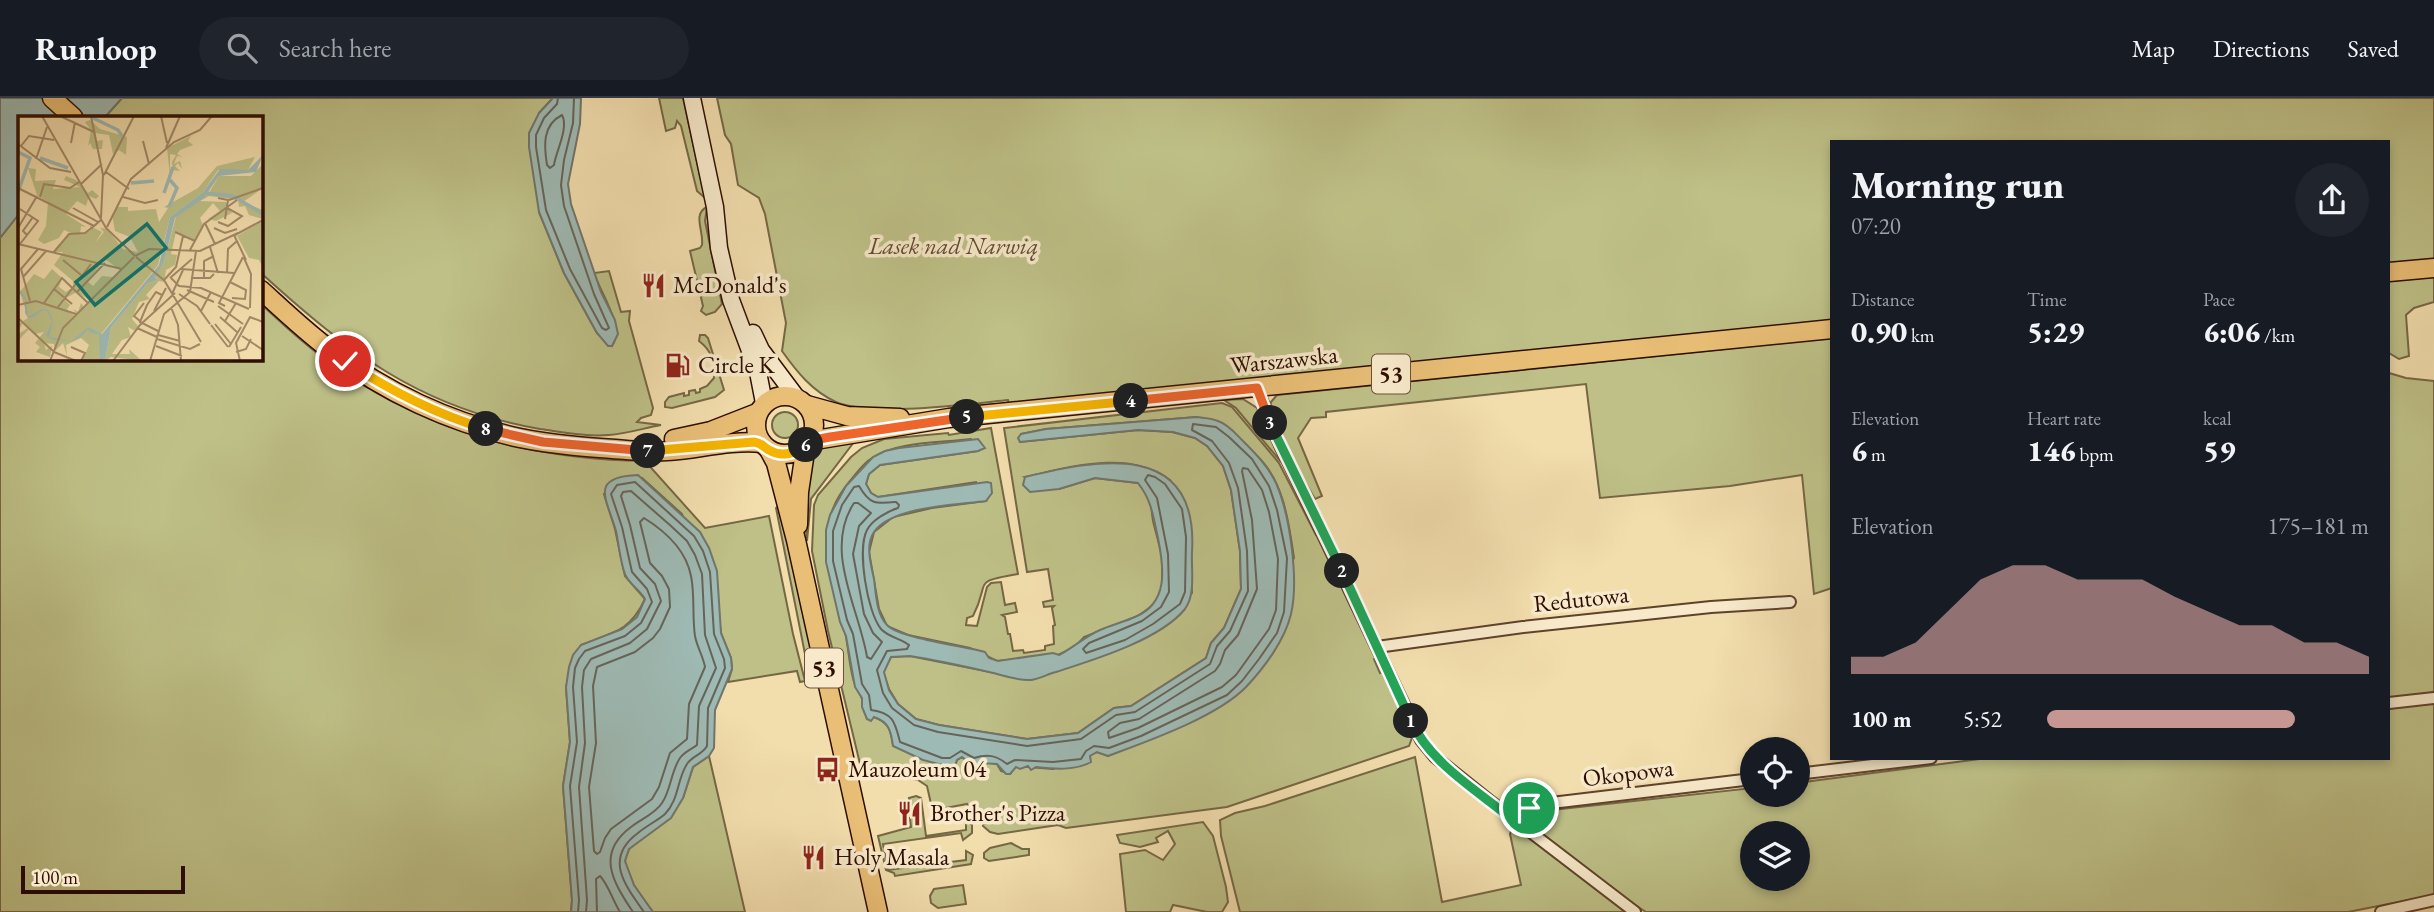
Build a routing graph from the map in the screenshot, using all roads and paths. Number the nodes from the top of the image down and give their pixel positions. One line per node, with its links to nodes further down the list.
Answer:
1 (52, 98): 3 (main road)
2 (692, 98): 4 (street)
3 (72, 116)
4 (715, 206): 10 (street); 11 (street)
5 (2434, 268): 6 (main road)
6 (2390, 272)
7 (262, 291): 15 (main road)
8 (1830, 329): 9 (main road, Warszawska / 53)
9 (1257, 388): 12 (main road, Warszawska / 53); 18 (street)
10 (802, 401): 11 (main road, 53); 12 (main road, Warszawska / 53); 13 (main road, 53)
11 (761, 408): 14 (main road, 53); 15 (main road)
12 (949, 418): 13 (main road, Warszawska / 53)
13 (808, 443): 14 (main road, 53); 16 (main road, 53)
14 (766, 447): 15 (main road); 16 (main road, 53)
15 (624, 449)
16 (796, 540): 26 (main road, 53)
17 (1790, 602): 18 (street, Redutowa)
18 (1377, 647): 24 (street)
19 (2434, 698): 20 (street)
20 (2390, 703)
21 (1914, 760): 22 (street)
22 (1810, 772)
23 (1740, 780): 24 (street, Okopowa)
24 (1513, 820): 27 (street)
25 (2434, 900): 28 (street)
26 (878, 912)
27 (1635, 912)
28 (2381, 912)

